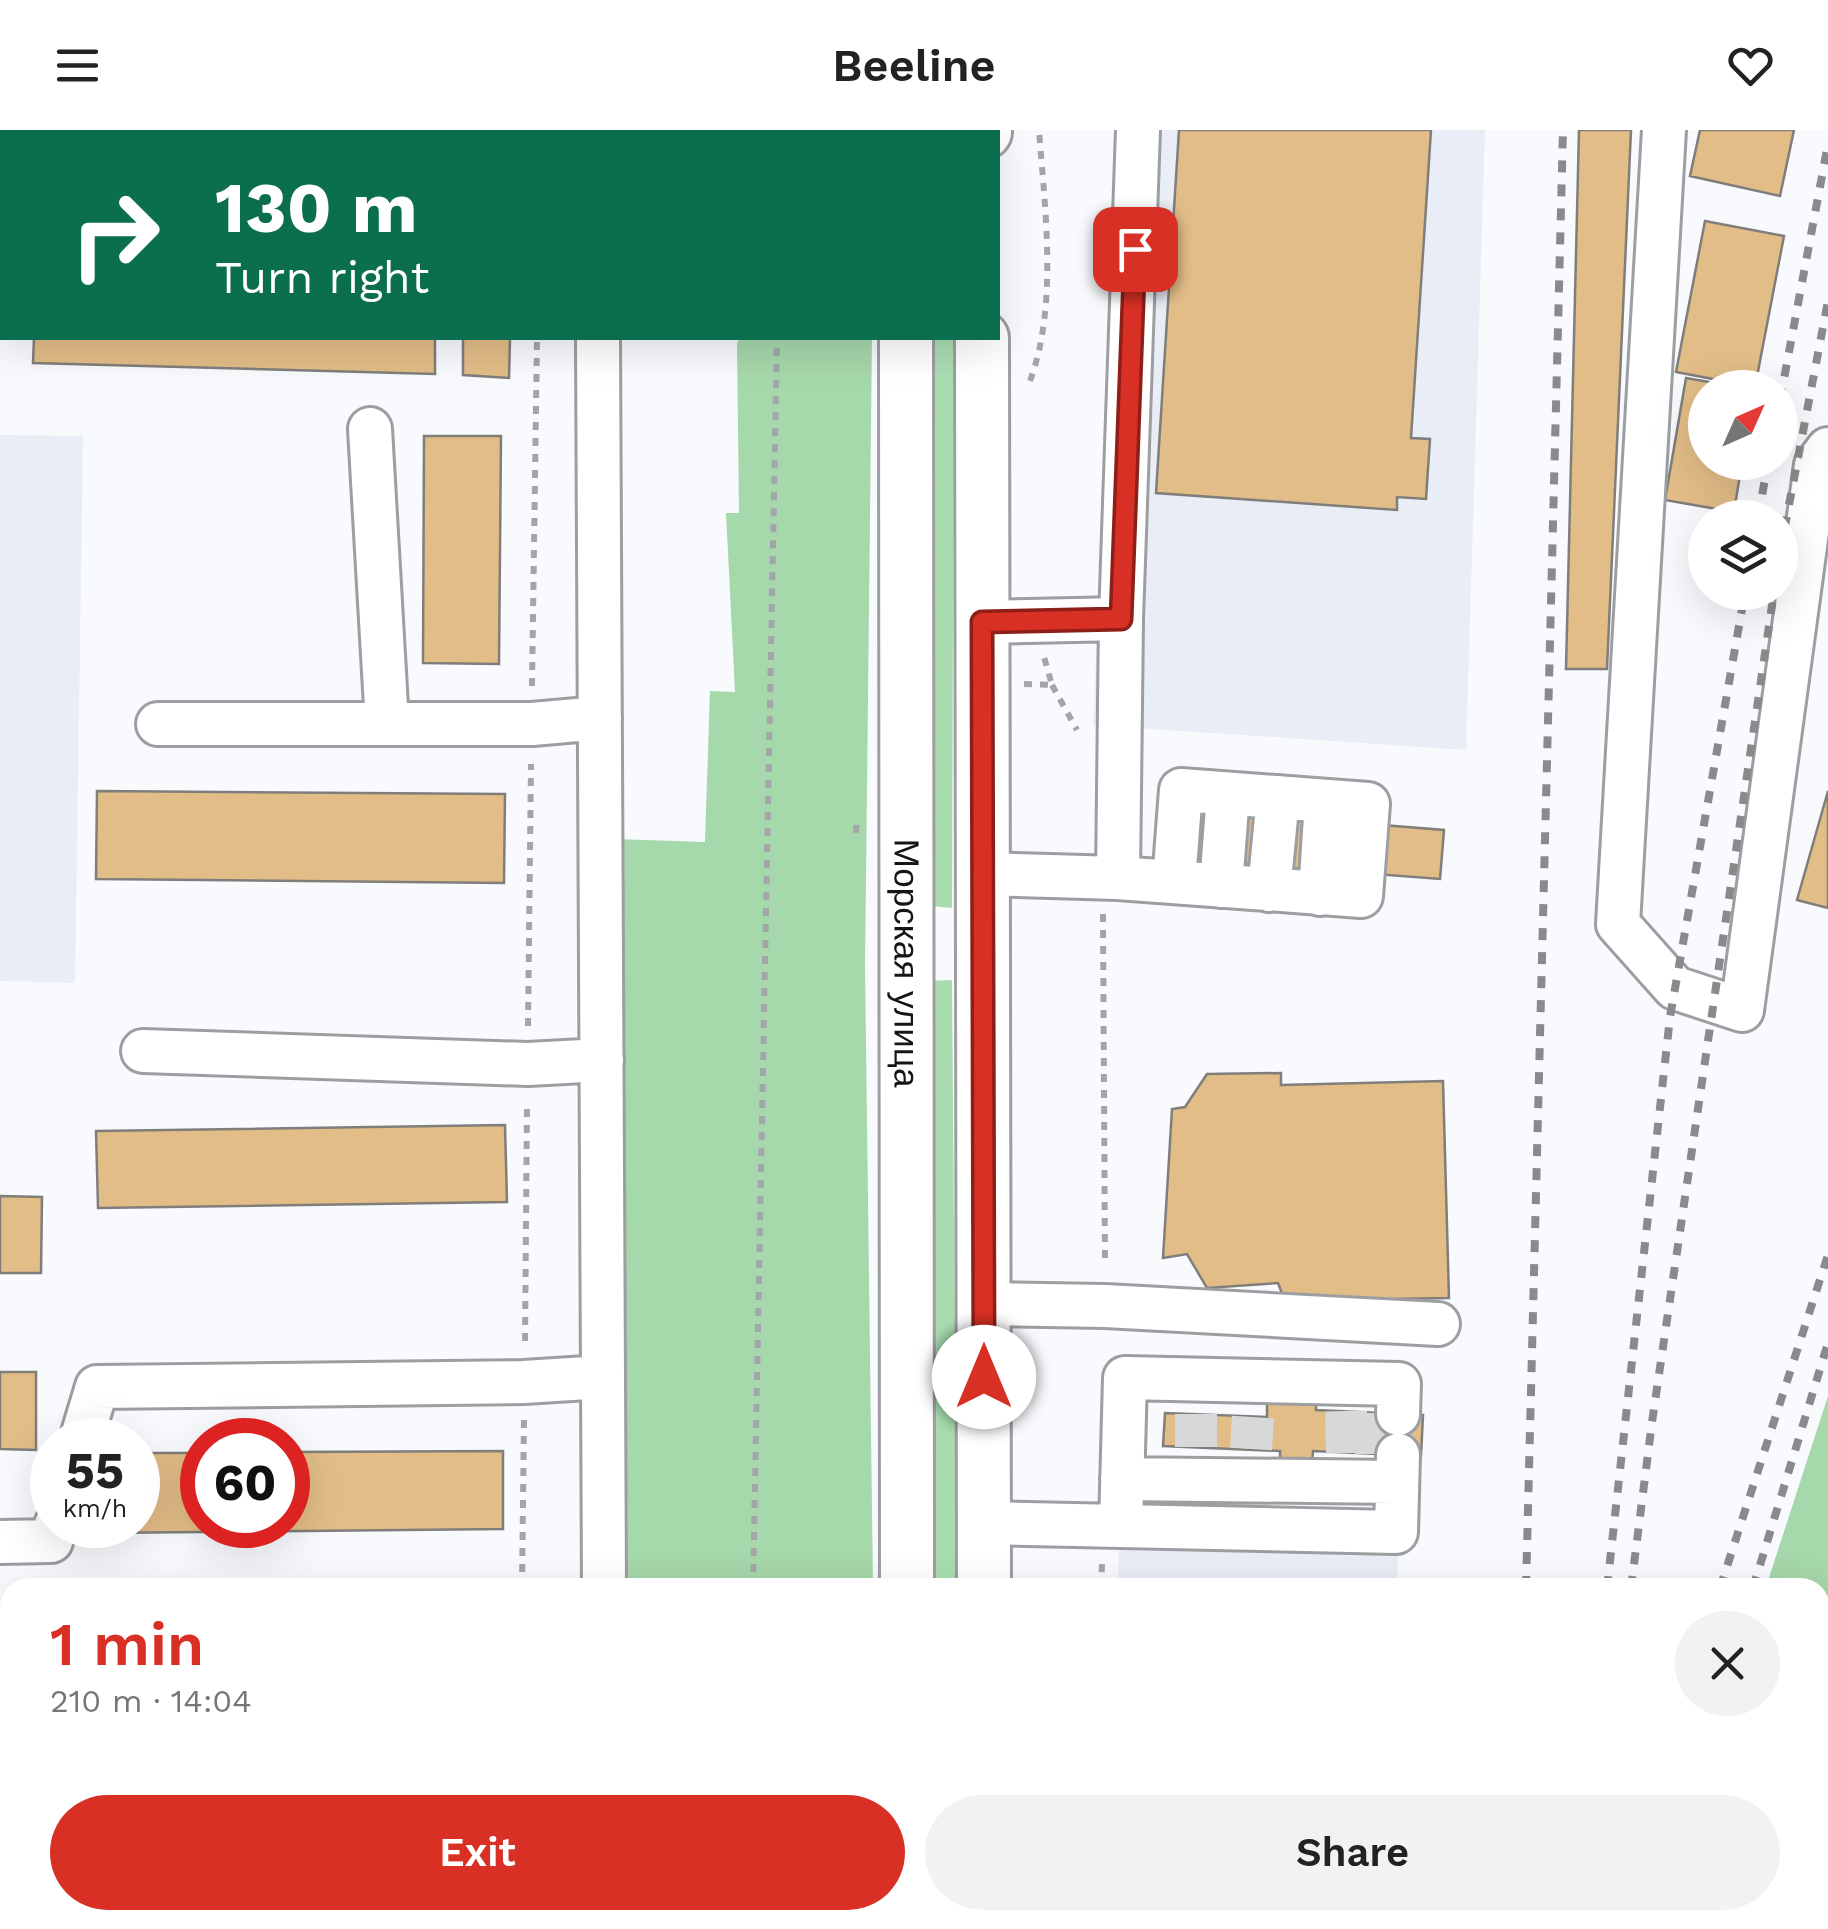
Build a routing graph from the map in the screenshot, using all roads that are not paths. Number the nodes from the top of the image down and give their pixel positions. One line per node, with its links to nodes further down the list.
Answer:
1 (1138, 130): 8 (street)
2 (1664, 130): 7 (street)
3 (598, 340): 10 (street)
4 (906, 340): 20 (main road, Морская улица)
5 (982, 340): 9 (main road)
6 (370, 429): 12 (street)
7 (1828, 448)
8 (1121, 619): 9 (street); 16 (street)
9 (982, 622): 15 (main road)
10 (600, 718): 12 (street); 23 (street)
11 (158, 724): 12 (street)
12 (387, 724)
13 (1228, 794): 14 (street); 17 (street); 18 (street)
14 (1278, 798): 19 (street); 19 (street)
15 (983, 874): 16 (street); 21 (main road)
16 (1111, 877): 17 (street)
17 (1174, 882): 18 (street)
18 (1220, 886): 19 (street)
19 (1269, 890)
20 (906, 932): 21 (main road); 36 (main road, Морская улица)
21 (984, 933): 24 (main road)
22 (143, 1051): 23 (street)
23 (602, 1060): 26 (street)
24 (984, 1304): 25 (street); 31 (main road)
25 (1438, 1324)
26 (603, 1377): 27 (street); 35 (street)
27 (88, 1418)
28 (1225, 1431): 29 (street); 29 (street); 30 (street); 30 (street)
29 (1371, 1437): 32 (street)
30 (1122, 1479): 32 (street)
31 (984, 1523): 32 (street); 37 (main road)
32 (1113, 1525)
33 (30, 1541): 34 (street)
34 (0, 1542)
35 (604, 1578)
36 (906, 1578)
37 (984, 1578)

